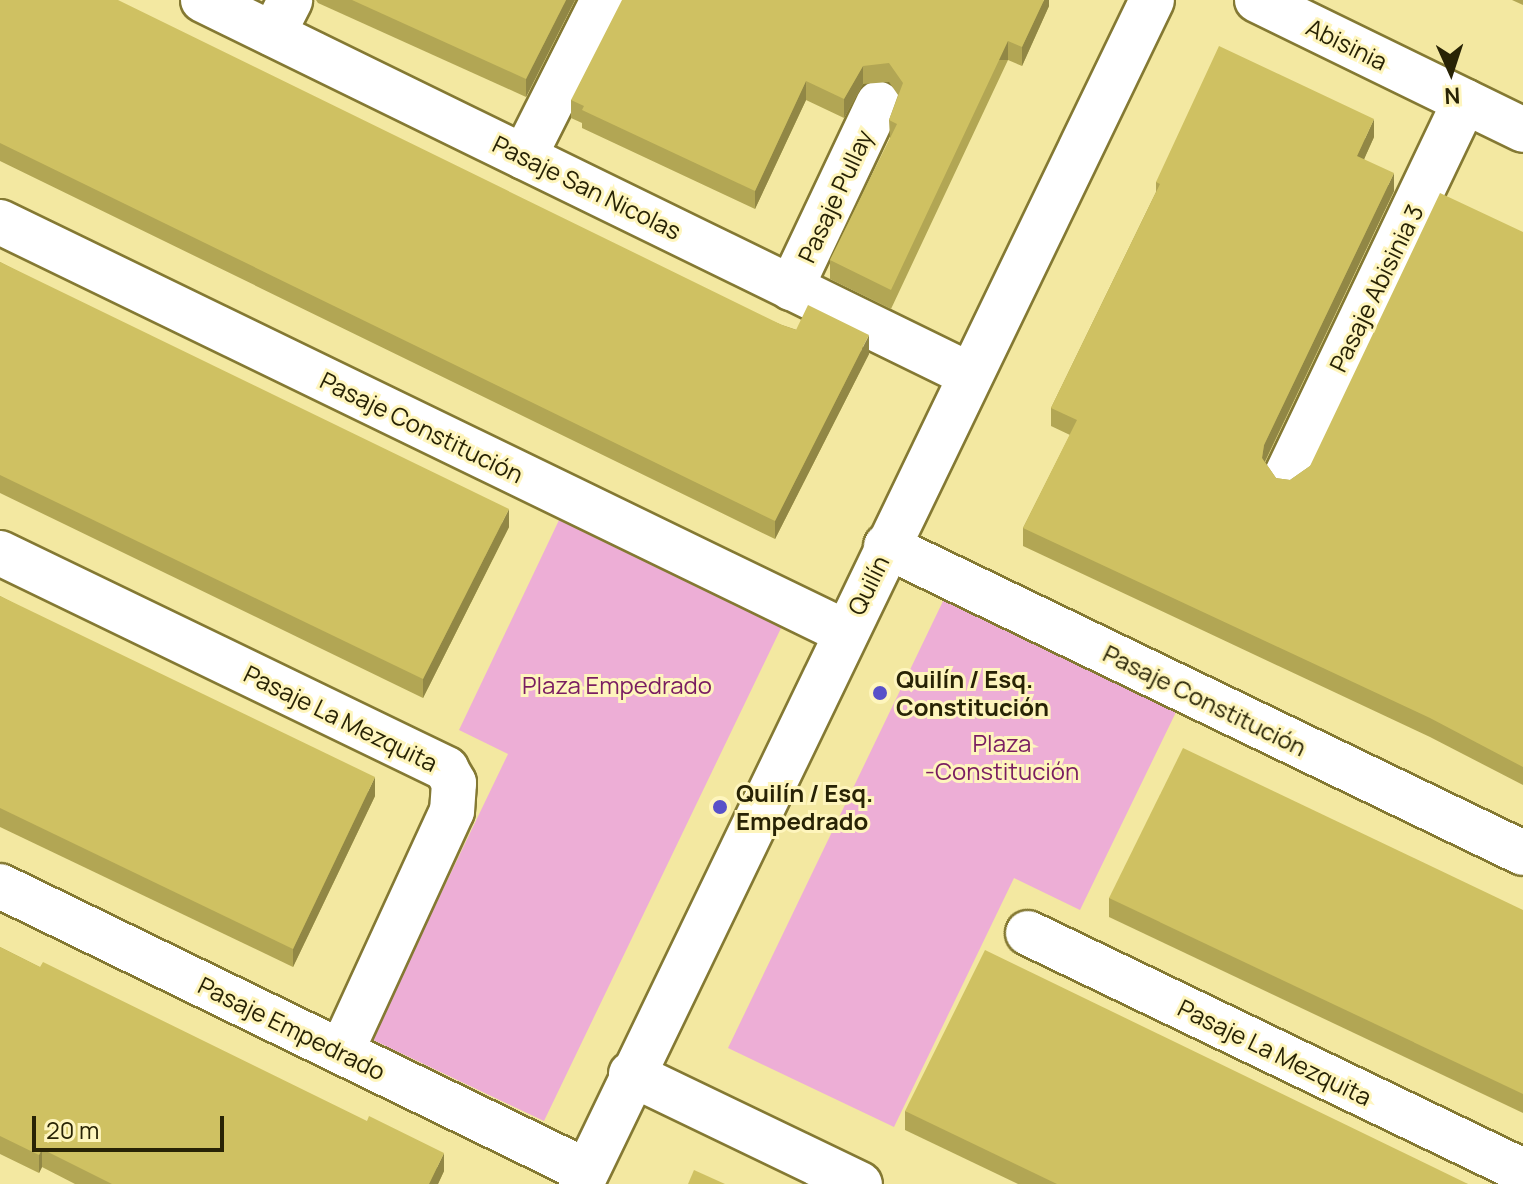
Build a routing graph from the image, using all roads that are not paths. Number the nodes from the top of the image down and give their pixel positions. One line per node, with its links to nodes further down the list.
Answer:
1 (203, 0): 5 (street, Pasaje San Nicolas)
2 (603, 0): 9 (street)
3 (1152, 0): 12 (street, Quilín)
4 (1257, 0): 6 (street, Abisinia)
5 (281, 17): 9 (street, Pasaje San Nicolas)
6 (1465, 101): 8 (street, Abisinia); 13 (street, Pasaje Abisinia 3)
7 (878, 104): 11 (street, Pasaje Pullay)
8 (1523, 130)
9 (524, 157): 11 (street, Pasaje San Nicolas)
10 (0, 222): 16 (street, Pasaje Constitución)
11 (791, 288): 12 (street, Pasaje San Nicolas)
12 (970, 375): 14 (street, Quilín)
13 (1287, 474)
14 (886, 546): 16 (street, Quilín); 17 (street, Pasaje Constitución)
15 (0, 553): 20 (street, Pasaje La Mezquita)
16 (845, 632): 21 (street, Quilín)
17 (1523, 853)
18 (0, 886): 20 (street, Pasaje Empedrado)
19 (1028, 933): 22 (street, Pasaje La Mezquita)
20 (341, 1052): 23 (street, Pasaje Empedrado)
21 (631, 1074): 23 (street, Quilín); 24 (street)
22 (1523, 1171)
23 (579, 1179)
24 (860, 1184)

